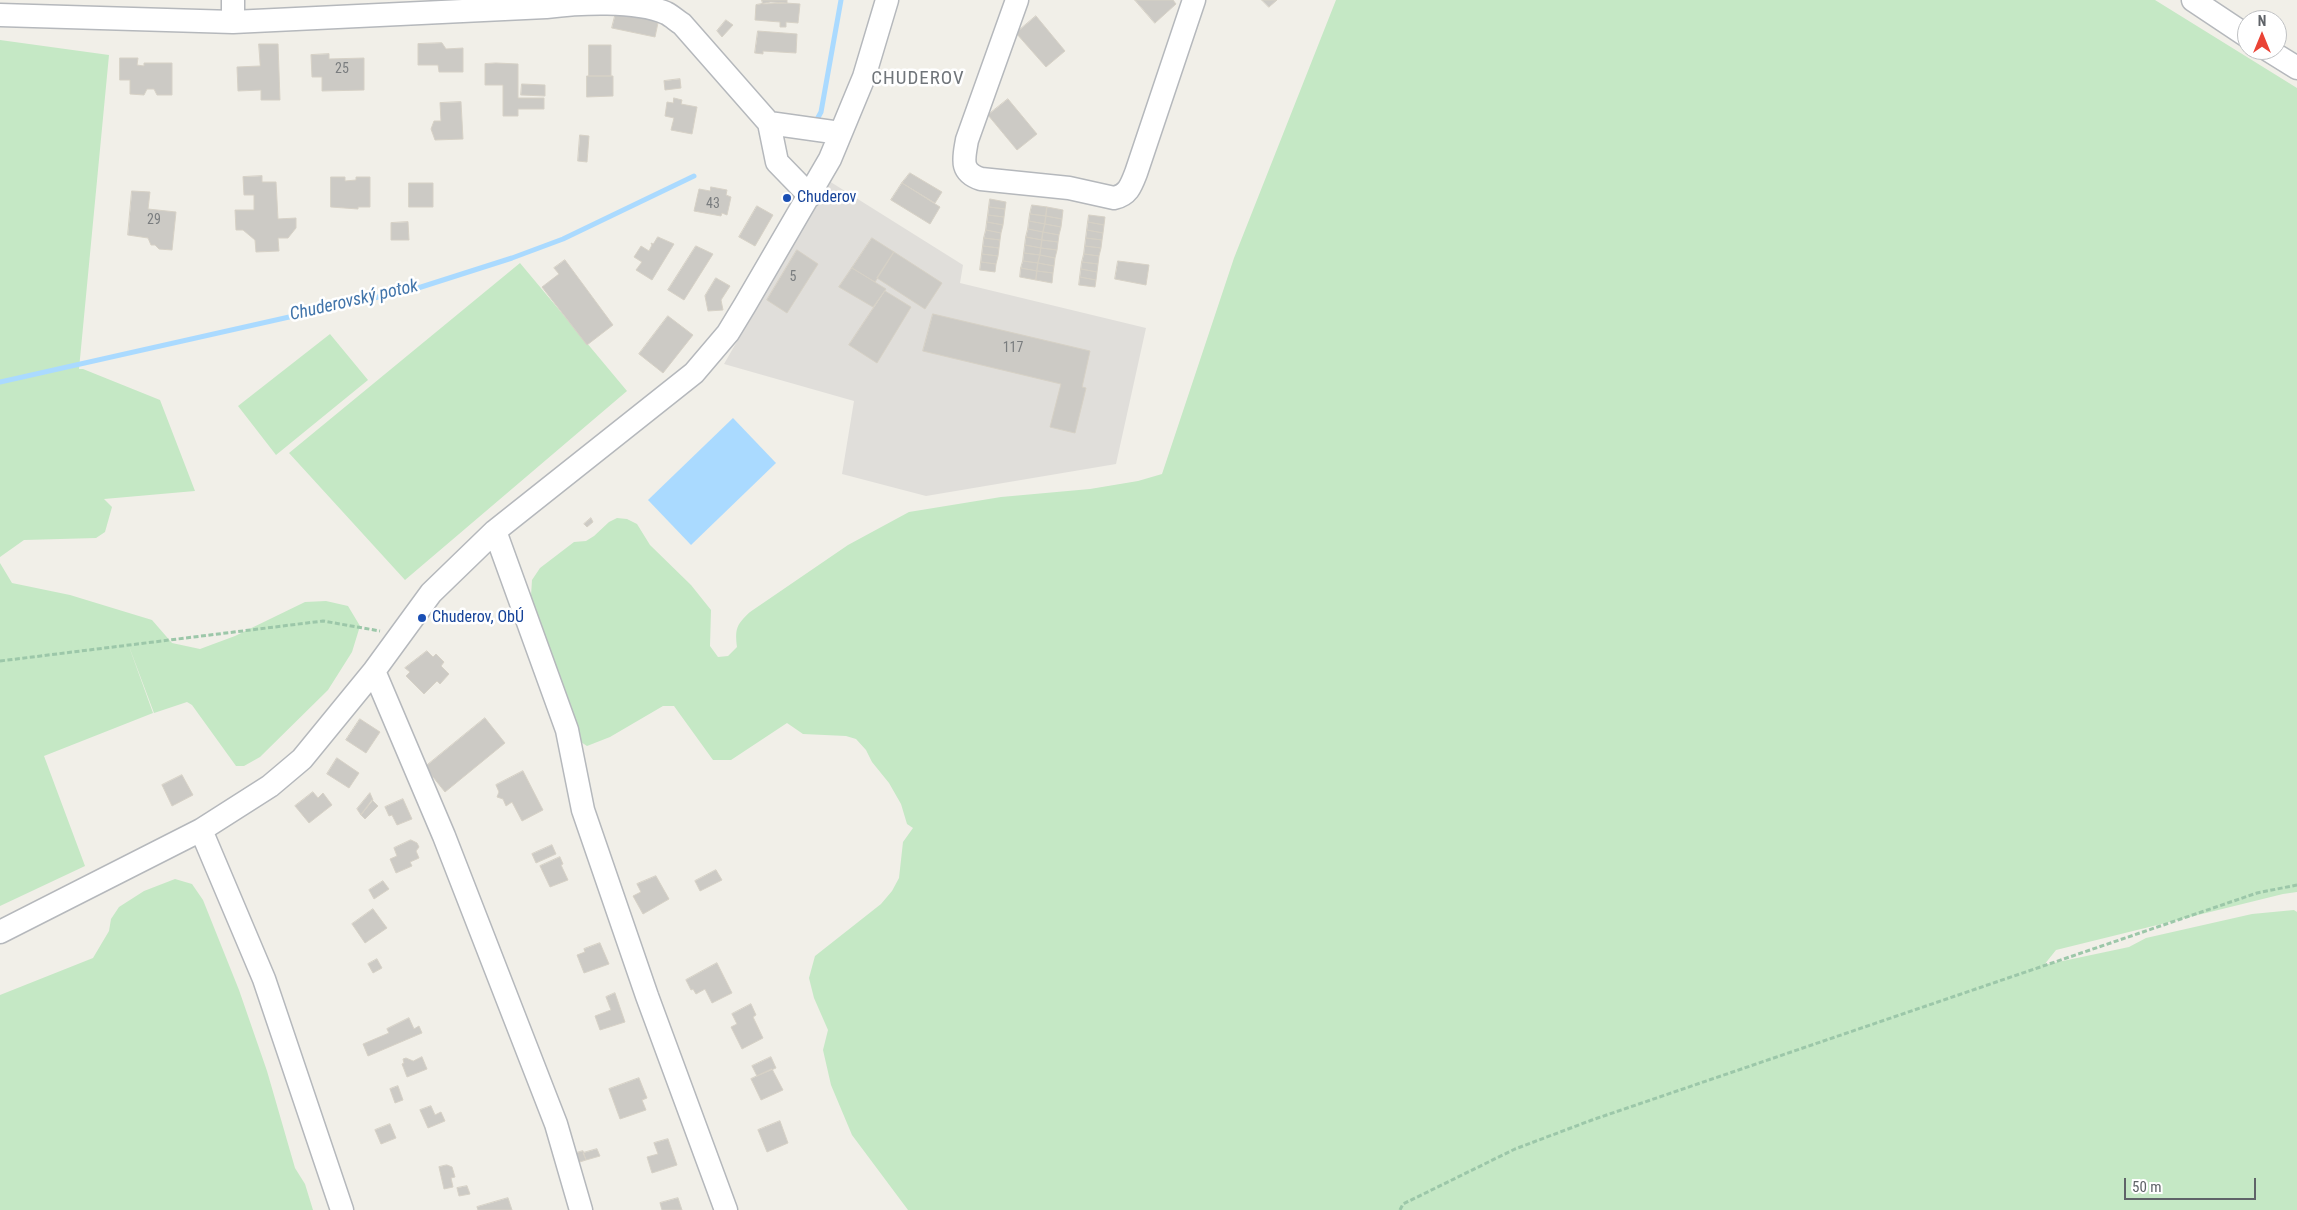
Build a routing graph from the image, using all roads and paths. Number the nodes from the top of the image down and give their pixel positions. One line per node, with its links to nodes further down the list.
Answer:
1 (886, 0): 11 (street)
2 (1017, 0): 3 (street)
3 (1194, 0)
4 (2193, 0): 8 (street)
5 (582, 1): 6 (street); 12 (street)
6 (233, 11): 7 (street)
7 (0, 15)
8 (2237, 29)
9 (2284, 60): 10 (street)
10 (2297, 68)
11 (831, 132): 12 (street); 13 (street)
12 (773, 142): 13 (street)
13 (810, 196): 14 (street)
14 (495, 531): 15 (street); 23 (street)
15 (401, 634): 16 (path); 17 (street)
16 (0, 661)
17 (374, 671): 18 (street); 22 (street)
18 (201, 830): 20 (street); 21 (street)
19 (2297, 885): 24 (path)
20 (0, 932)
21 (342, 1210)
22 (582, 1210)
23 (726, 1210)
24 (1400, 1210)

